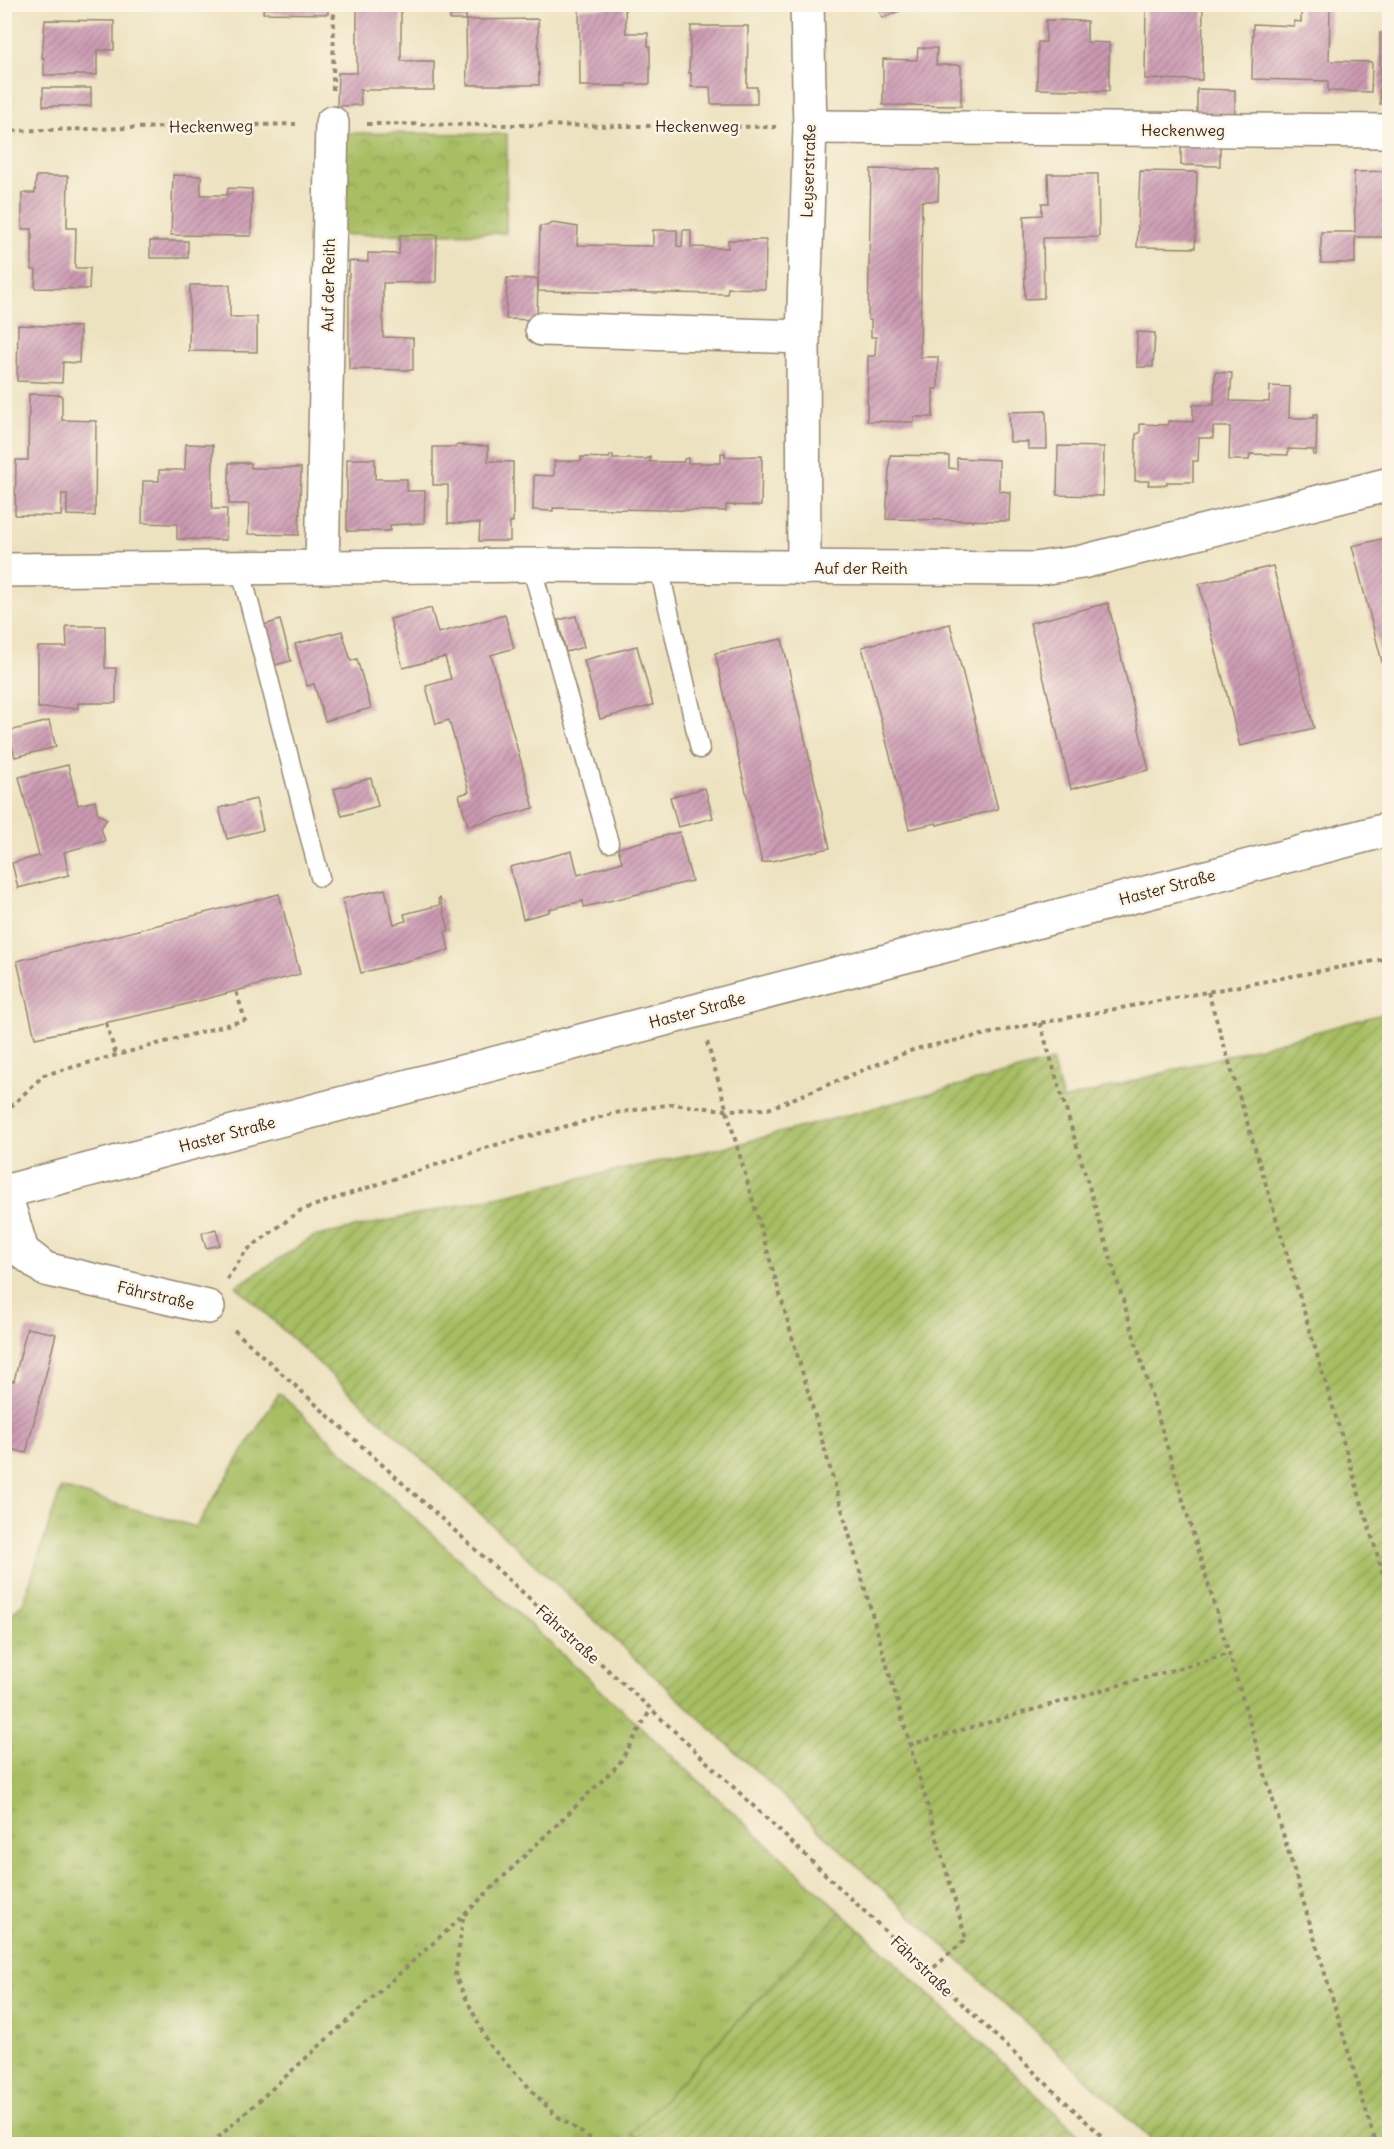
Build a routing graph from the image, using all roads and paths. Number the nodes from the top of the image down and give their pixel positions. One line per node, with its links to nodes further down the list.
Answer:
1 (334, 4): 3 (path)
2 (807, 4): 4 (street, Leyserstraße)
3 (332, 123): 4 (path, Heckenweg); 5 (path, Heckenweg); 11 (street, Auf der Reith)
4 (810, 127): 6 (street, Heckenweg); 8 (street, Leyserstraße)
5 (4, 131)
6 (1389, 131)
7 (542, 329): 8 (street)
8 (803, 337): 14 (street, Leyserstraße)
9 (1389, 484): 14 (street, Auf der Reith)
10 (531, 565): 11 (street, Auf der Reith); 13 (street, Auf der Reith); 18 (lane)
11 (322, 566): 12 (street, Auf der Reith)
12 (240, 567): 15 (street, Auf der Reith); 19 (lane)
13 (659, 567): 14 (street, Auf der Reith); 16 (lane)
14 (804, 568)
15 (4, 570)
16 (700, 749)
17 (1389, 829): 23 (street, Haster Straße)
18 (609, 843)
19 (320, 877)
20 (1389, 958): 22 (path)
21 (236, 991): 26 (path)
22 (1208, 992): 25 (path); 31 (path)
23 (698, 1010): 27 (path); 29 (street, Haster Straße)
24 (106, 1023): 26 (path)
25 (1040, 1023): 27 (path); 32 (path)
26 (116, 1055): 28 (path)
27 (725, 1110): 30 (path); 34 (path)
28 (4, 1113)
29 (5, 1192): 30 (street, Fährstraße)
30 (208, 1307): 33 (path, Fährstraße)
31 (1389, 1597)
32 (1229, 1654): 34 (path); 40 (path)
33 (651, 1709): 35 (path); 36 (path, Fährstraße)
34 (909, 1745): 36 (path)
35 (464, 1916): 37 (path); 38 (path)
36 (929, 1972): 39 (path, Fährstraße)
37 (211, 2145)
38 (599, 2145)
39 (1110, 2145)
40 (1377, 2145)

